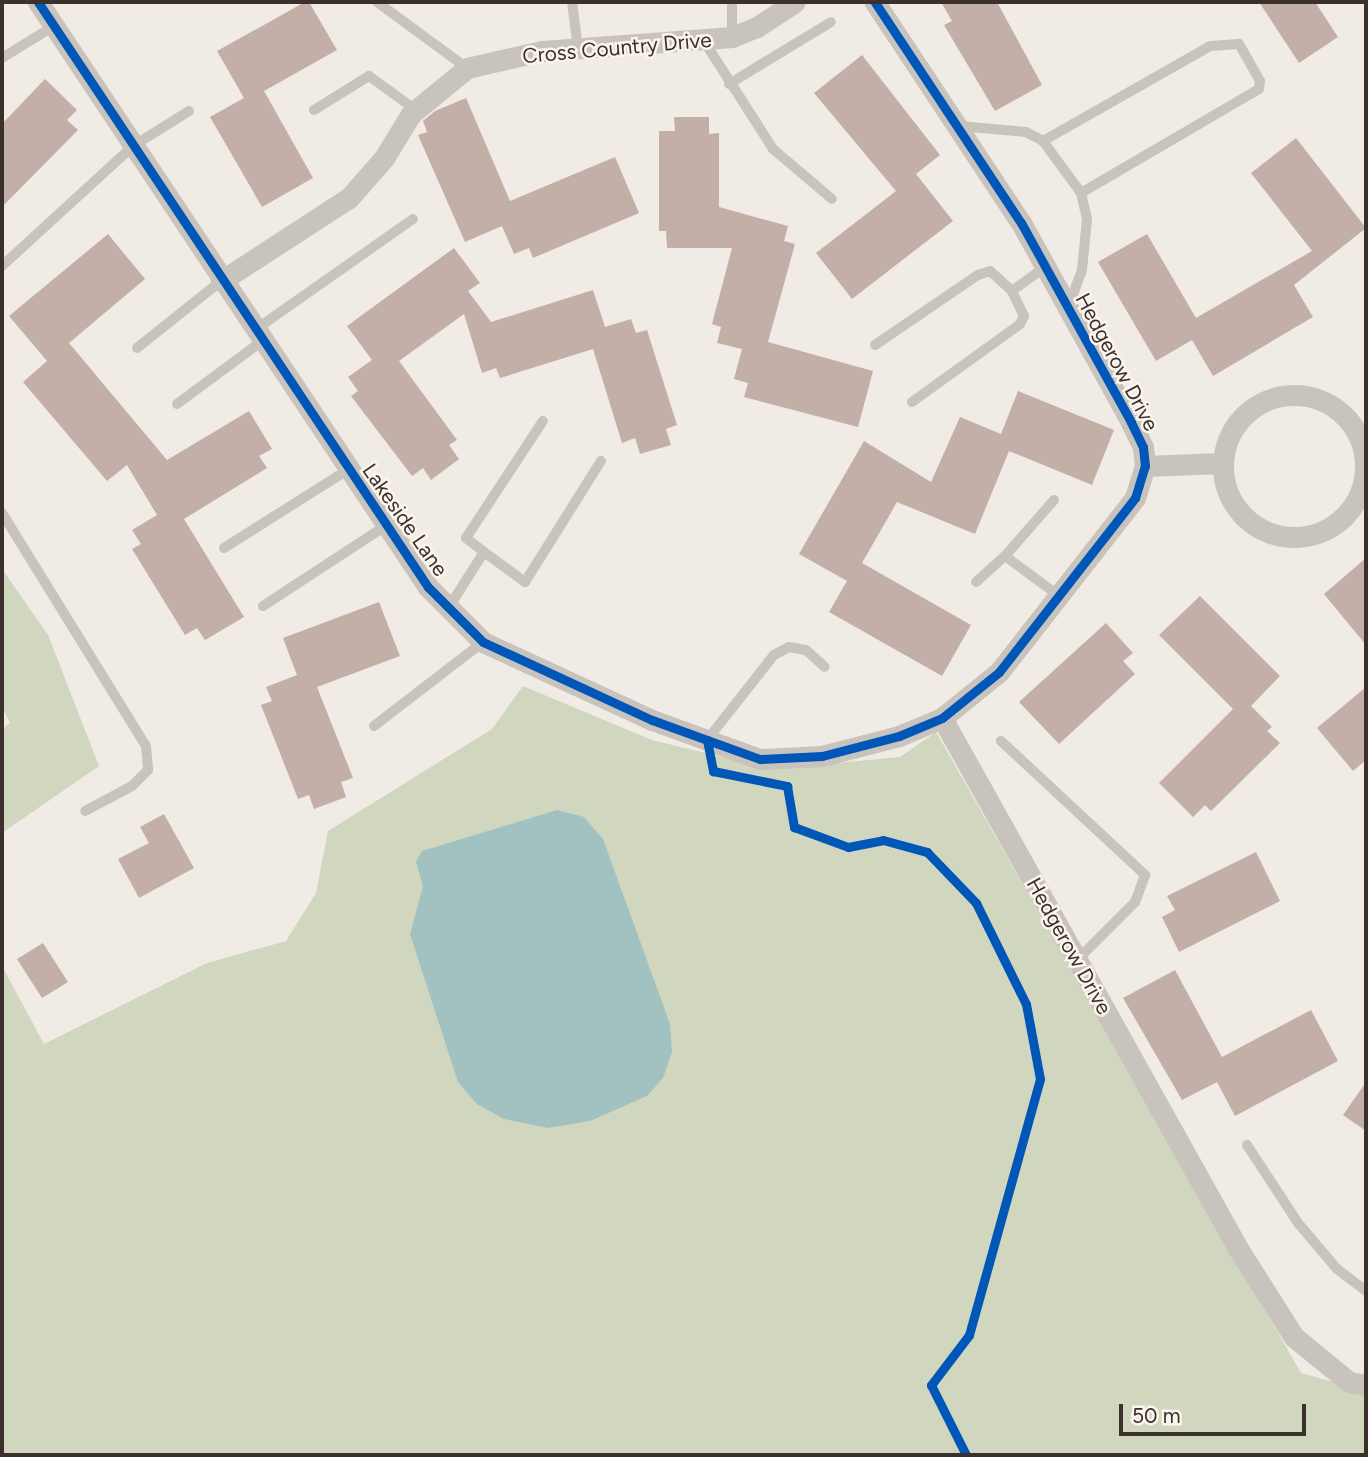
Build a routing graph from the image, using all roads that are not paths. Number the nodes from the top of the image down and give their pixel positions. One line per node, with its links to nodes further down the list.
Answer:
1 (38, 2): 8 (street, Lakeside Lane)
2 (377, 2): 13 (lane)
3 (572, 2): 11 (lane)
4 (732, 2): 9 (lane)
5 (795, 2): 9 (street, Cross Country Drive)
6 (875, 2): 18 (street, Hedgerow Drive)
7 (831, 22): 14 (lane)
8 (54, 26): 12 (lane); 20 (street, Lakeside Lane)
9 (732, 37): 10 (street, Cross Country Drive)
10 (705, 41): 11 (street, Cross Country Drive); 14 (lane)
11 (579, 48): 13 (street, Cross Country Drive)
12 (2, 58)
13 (467, 68): 16 (street, Cross Country Drive)
14 (729, 85): 22 (lane)
15 (314, 110): 16 (lane)
16 (416, 110): 26 (street, Cross Country Drive)
17 (189, 111): 20 (lane)
18 (957, 126): 19 (lane); 25 (street, Hedgerow Drive)
19 (1043, 141): 21 (lane); 21 (lane)
20 (133, 146): 24 (lane); 26 (street, Lakeside Lane)
21 (1081, 192): 28 (lane)
22 (832, 199)
23 (413, 219): 29 (lane)
24 (2, 266)
25 (1044, 268): 27 (lane); 28 (street, Hedgerow Drive)
26 (221, 281): 29 (street, Lakeside Lane); 31 (lane)
27 (1012, 291): 30 (lane); 32 (lane)
28 (1068, 308): 37 (street, Hedgerow Drive)
29 (259, 336): 33 (lane); 38 (street, Lakeside Lane)
30 (875, 345)
31 (137, 348)
32 (912, 402)
33 (177, 404)
34 (543, 421): 44 (lane)
35 (601, 461): 44 (lane)
36 (1222, 463): 37 (street); 39 (street); 39 (street)
37 (1145, 466): 47 (street, Hedgerow Drive)
38 (349, 469): 42 (street, Lakeside Lane); 43 (lane)
39 (1366, 475)
40 (1054, 500): 45 (lane)
41 (2, 513): 56 (lane)
42 (387, 525): 48 (lane); 49 (street, Lakeside Lane)
43 (224, 548)
44 (484, 552): 49 (lane)
45 (1005, 556): 46 (lane); 47 (lane)
46 (976, 582)
47 (1059, 596): 52 (street, Hedgerow Drive)
48 (263, 606)
49 (449, 607): 50 (street, Lakeside Lane)
50 (483, 642): 53 (lane); 54 (street, Lakeside Lane)
51 (825, 667): 54 (lane)
52 (942, 718): 54 (street, Lakeside Lane); 57 (street, Hedgerow Drive)
53 (374, 726)
54 (707, 740)
55 (1001, 741): 57 (lane)
56 (85, 811)
57 (1077, 960): 60 (street, Hedgerow Drive)
58 (1247, 1145): 59 (lane)
59 (1366, 1291)
60 (1366, 1385)

